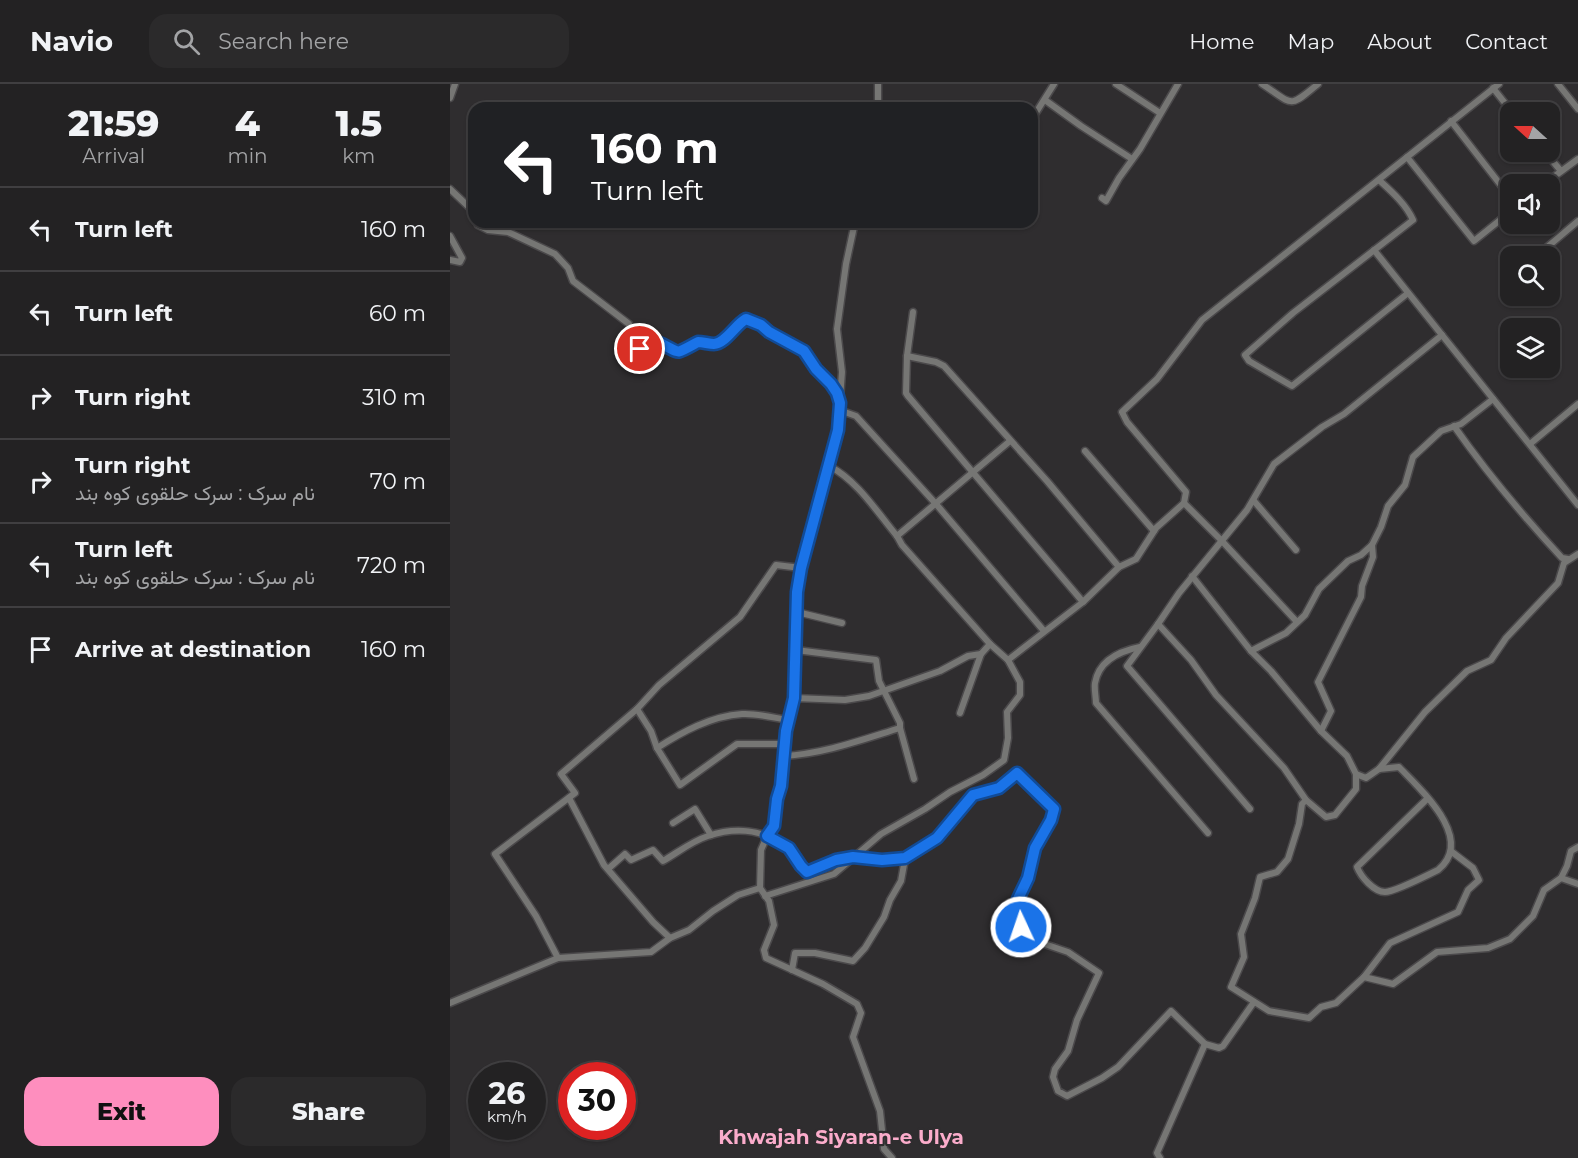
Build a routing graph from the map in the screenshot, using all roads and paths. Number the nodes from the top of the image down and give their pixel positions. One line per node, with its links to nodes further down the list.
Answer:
1 (455, 84): 10 (street)
2 (878, 84): 12 (street)
3 (1054, 84): 11 (street)
4 (1116, 84): 16 (street)
5 (1178, 84): 16 (street)
6 (1262, 84): 7 (street)
7 (1318, 84)
8 (1558, 84): 14 (street)
9 (1496, 86): 13 (street); 17 (street)
10 (450, 98)
11 (1045, 100): 15 (street); 19 (street)
12 (878, 102)
13 (1506, 102)
14 (1578, 109)
15 (1038, 110)
16 (1160, 113): 19 (street)
17 (1451, 122): 18 (street); 25 (street)
18 (1407, 157): 24 (street); 29 (street)
19 (1132, 159): 27 (street)
20 (1578, 159): 22 (street)
21 (1553, 162): 22 (street)
22 (1561, 171): 23 (street)
23 (1557, 174)
24 (1379, 180): 35 (street); 51 (street)
25 (1500, 184)
26 (450, 189): 28 (street)
27 (1102, 198)
28 (468, 206)
29 (1500, 220)
30 (1578, 221): 34 (street)
31 (484, 228): 42 (street)
32 (854, 228): 42 (street)
33 (450, 236): 36 (street)
34 (1548, 246)
35 (1374, 250): 37 (street); 37 (street)
36 (450, 260)
37 (1408, 293): 39 (street)
38 (913, 312): 40 (street)
39 (1442, 335): 41 (street); 50 (street)
40 (907, 356): 45 (street); 49 (street)
41 (1494, 399): 44 (street); 46 (street)
42 (840, 407): 48 (street); 52 (street)
43 (1577, 408): 46 (street)
44 (1454, 426): 57 (street); 60 (street)
45 (1010, 441): 49 (street); 61 (street)
46 (1530, 444): 53 (street)
47 (1085, 451): 54 (street)
48 (829, 466): 55 (street); 62 (street)
49 (973, 472): 52 (street); 64 (street)
50 (1254, 501): 56 (street); 58 (street)
51 (1184, 503): 54 (street); 56 (street)
52 (936, 504): 55 (street); 69 (street)
53 (1578, 505)
54 (1154, 531): 61 (street)
55 (897, 536): 70 (street)
56 (1221, 540): 63 (street); 66 (street)
57 (1372, 545): 66 (street); 82 (street)
58 (1296, 550)
59 (1578, 554): 60 (street)
60 (1568, 559): 86 (street)
61 (1119, 567): 64 (street)
62 (801, 568): 65 (street); 78 (street)
63 (1192, 576): 68 (street); 73 (street)
64 (1083, 602): 69 (street)
65 (797, 612): 67 (street); 72 (street)
66 (1297, 622): 73 (street)
67 (842, 623)
68 (1158, 624): 71 (street); 91 (street)
69 (1044, 631): 75 (street)
70 (990, 644): 74 (street); 75 (street)
71 (1140, 646): 92 (street); 94 (street)
72 (796, 650): 76 (street); 77 (street)
73 (1251, 651): 82 (street)
74 (981, 654): 76 (street); 79 (street)
75 (1008, 660): 99 (street)
76 (884, 691): 77 (street); 81 (street)
77 (794, 698): 80 (street)
78 (637, 709): 84 (street); 89 (street)
79 (960, 713)
80 (788, 720): 83 (street); 84 (street)
81 (900, 729): 85 (street); 88 (street)
82 (1321, 731): 87 (street)
83 (784, 744): 84 (street); 85 (street)
84 (657, 748)
85 (783, 756): 96 (street)
86 (1379, 769): 87 (street); 90 (street)
87 (1356, 774): 91 (street)
88 (914, 779)
89 (569, 798): 101 (street); 107 (street)
90 (1428, 798): 98 (street); 98 (street)
91 (1306, 800): 110 (street)
92 (1250, 809)
93 (673, 823): 95 (street)
94 (1208, 833)
95 (711, 835): 96 (street); 101 (street)
96 (767, 836): 99 (street); 104 (street)
97 (1578, 847): 102 (street)
98 (1452, 852): 109 (street)
99 (853, 857): 100 (street); 105 (street)
100 (905, 858): 108 (street); 112 (street)
101 (608, 868): 106 (street)
102 (1561, 878): 103 (street); 109 (street)
103 (1578, 884)
104 (760, 888): 105 (street); 106 (street)
105 (765, 896): 108 (street)
106 (670, 938): 107 (street)
107 (558, 958): 111 (street)
108 (792, 970): 113 (street)
109 (1364, 977): 110 (street)
110 (1254, 1002): 112 (street)
111 (450, 1003)
112 (1205, 1044): 114 (street)
113 (892, 1158)
114 (1160, 1158)

